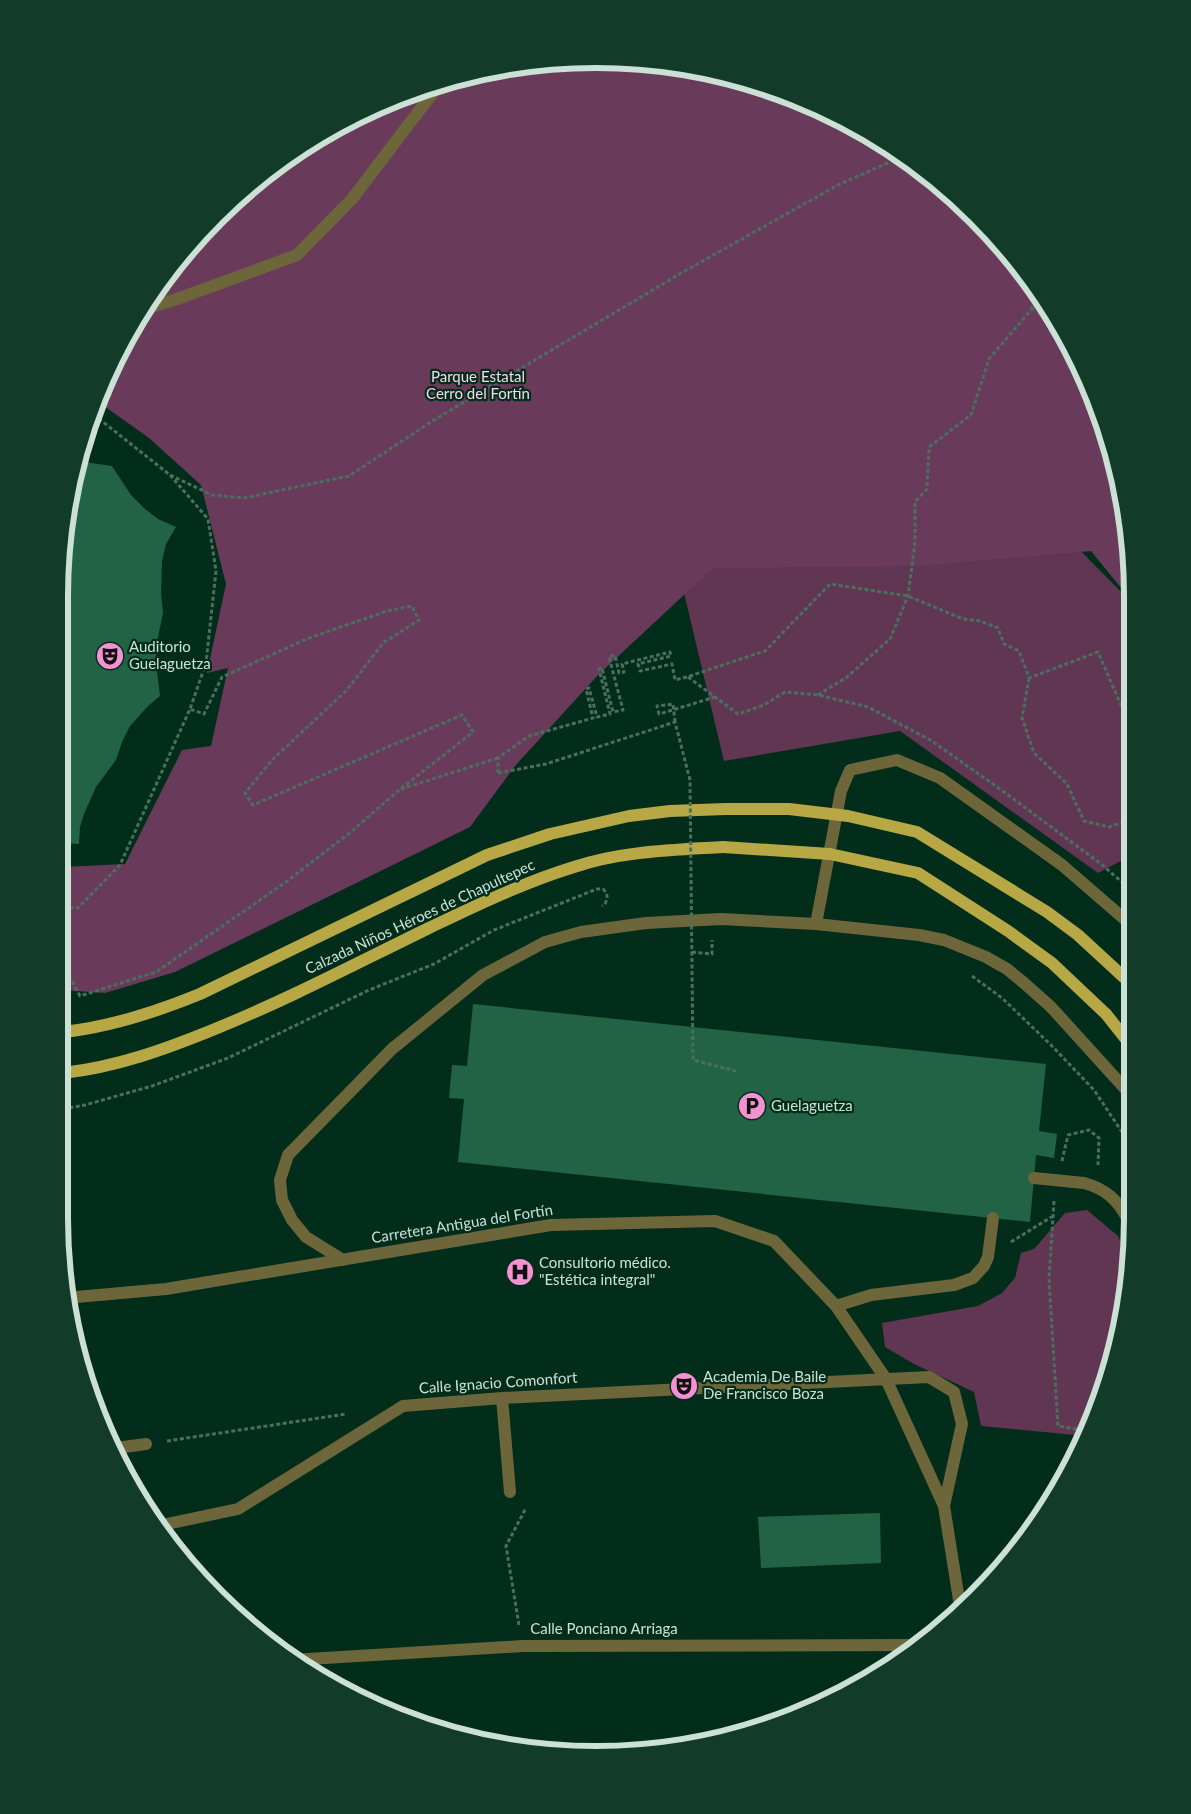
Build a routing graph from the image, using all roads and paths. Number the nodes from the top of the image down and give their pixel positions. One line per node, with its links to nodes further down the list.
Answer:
1 (433, 94): 4 (street)
2 (894, 160): 8 (path)
3 (1034, 301): 6 (path)
4 (153, 306)
5 (1039, 308): 6 (path)
6 (1031, 310): 9 (path)
7 (99, 418): 8 (path)
8 (170, 474): 14 (path)
9 (908, 596): 10 (path); 11 (path); 12 (path)
10 (687, 677): 13 (path); 17 (path)
11 (1029, 678): 15 (path); 19 (path)
12 (818, 695): 13 (path); 20 (path)
13 (716, 697): 16 (path)
14 (190, 709): 18 (path); 21 (path)
15 (1124, 712)
16 (675, 722): 17 (path, bridge); 28 (path, bridge)
17 (498, 758): 18 (path)
18 (399, 790): 29 (path)
19 (1124, 822)
20 (1124, 884)
21 (68, 907)
22 (597, 908): 37 (path)
23 (1124, 919): 24 (street)
24 (816, 924): 36 (street); 47 (street)
25 (694, 931): 26 (path)
26 (686, 932)
27 (712, 938): 28 (path)
28 (692, 952): 34 (path, bridge)
29 (68, 973)
30 (970, 975): 38 (path)
31 (1124, 977): 32 (main road, Calzada Niños Héroes de Chapultepec, bridge)
32 (68, 1031)
33 (1124, 1037): 35 (main road, Calzada Niños Héroes de Chapultepec, bridge)
34 (736, 1070)
35 (68, 1072)
36 (1124, 1087)
37 (68, 1108)
38 (1124, 1135)
39 (1060, 1169): 41 (path)
40 (1034, 1178): 41 (street, bridge)
41 (1090, 1184): 43 (street)
42 (1055, 1195): 44 (path)
43 (1124, 1214)
44 (1053, 1216): 46 (path); 53 (path)
45 (993, 1218): 46 (street)
46 (988, 1257): 49 (street)
47 (343, 1260): 48 (street, Carretera Antigua del Fortín); 49 (street, Carretera Antigua del Fortín)
48 (74, 1297)
49 (836, 1306): 50 (street, Carretera Antigua del Fortín)
50 (886, 1379): 51 (street, Calle Ignacio Comonfort); 57 (street, Carretera Antigua del Fortín); 57 (street, Calle Ignacio Comonfort)
51 (502, 1398): 56 (street); 58 (street, Calle Ignacio Comonfort)
52 (354, 1413): 54 (path)
53 (1079, 1430)
54 (146, 1444): 55 (street)
55 (120, 1447)
56 (510, 1492): 61 (path)
57 (944, 1506): 59 (street, Carretera Antigua del Fortín)
58 (165, 1524)
59 (959, 1601)
60 (906, 1645): 61 (street, Calle Ponciano Arriaga)
61 (523, 1646): 62 (street, Calle Ponciano Arriaga)
62 (304, 1659)

